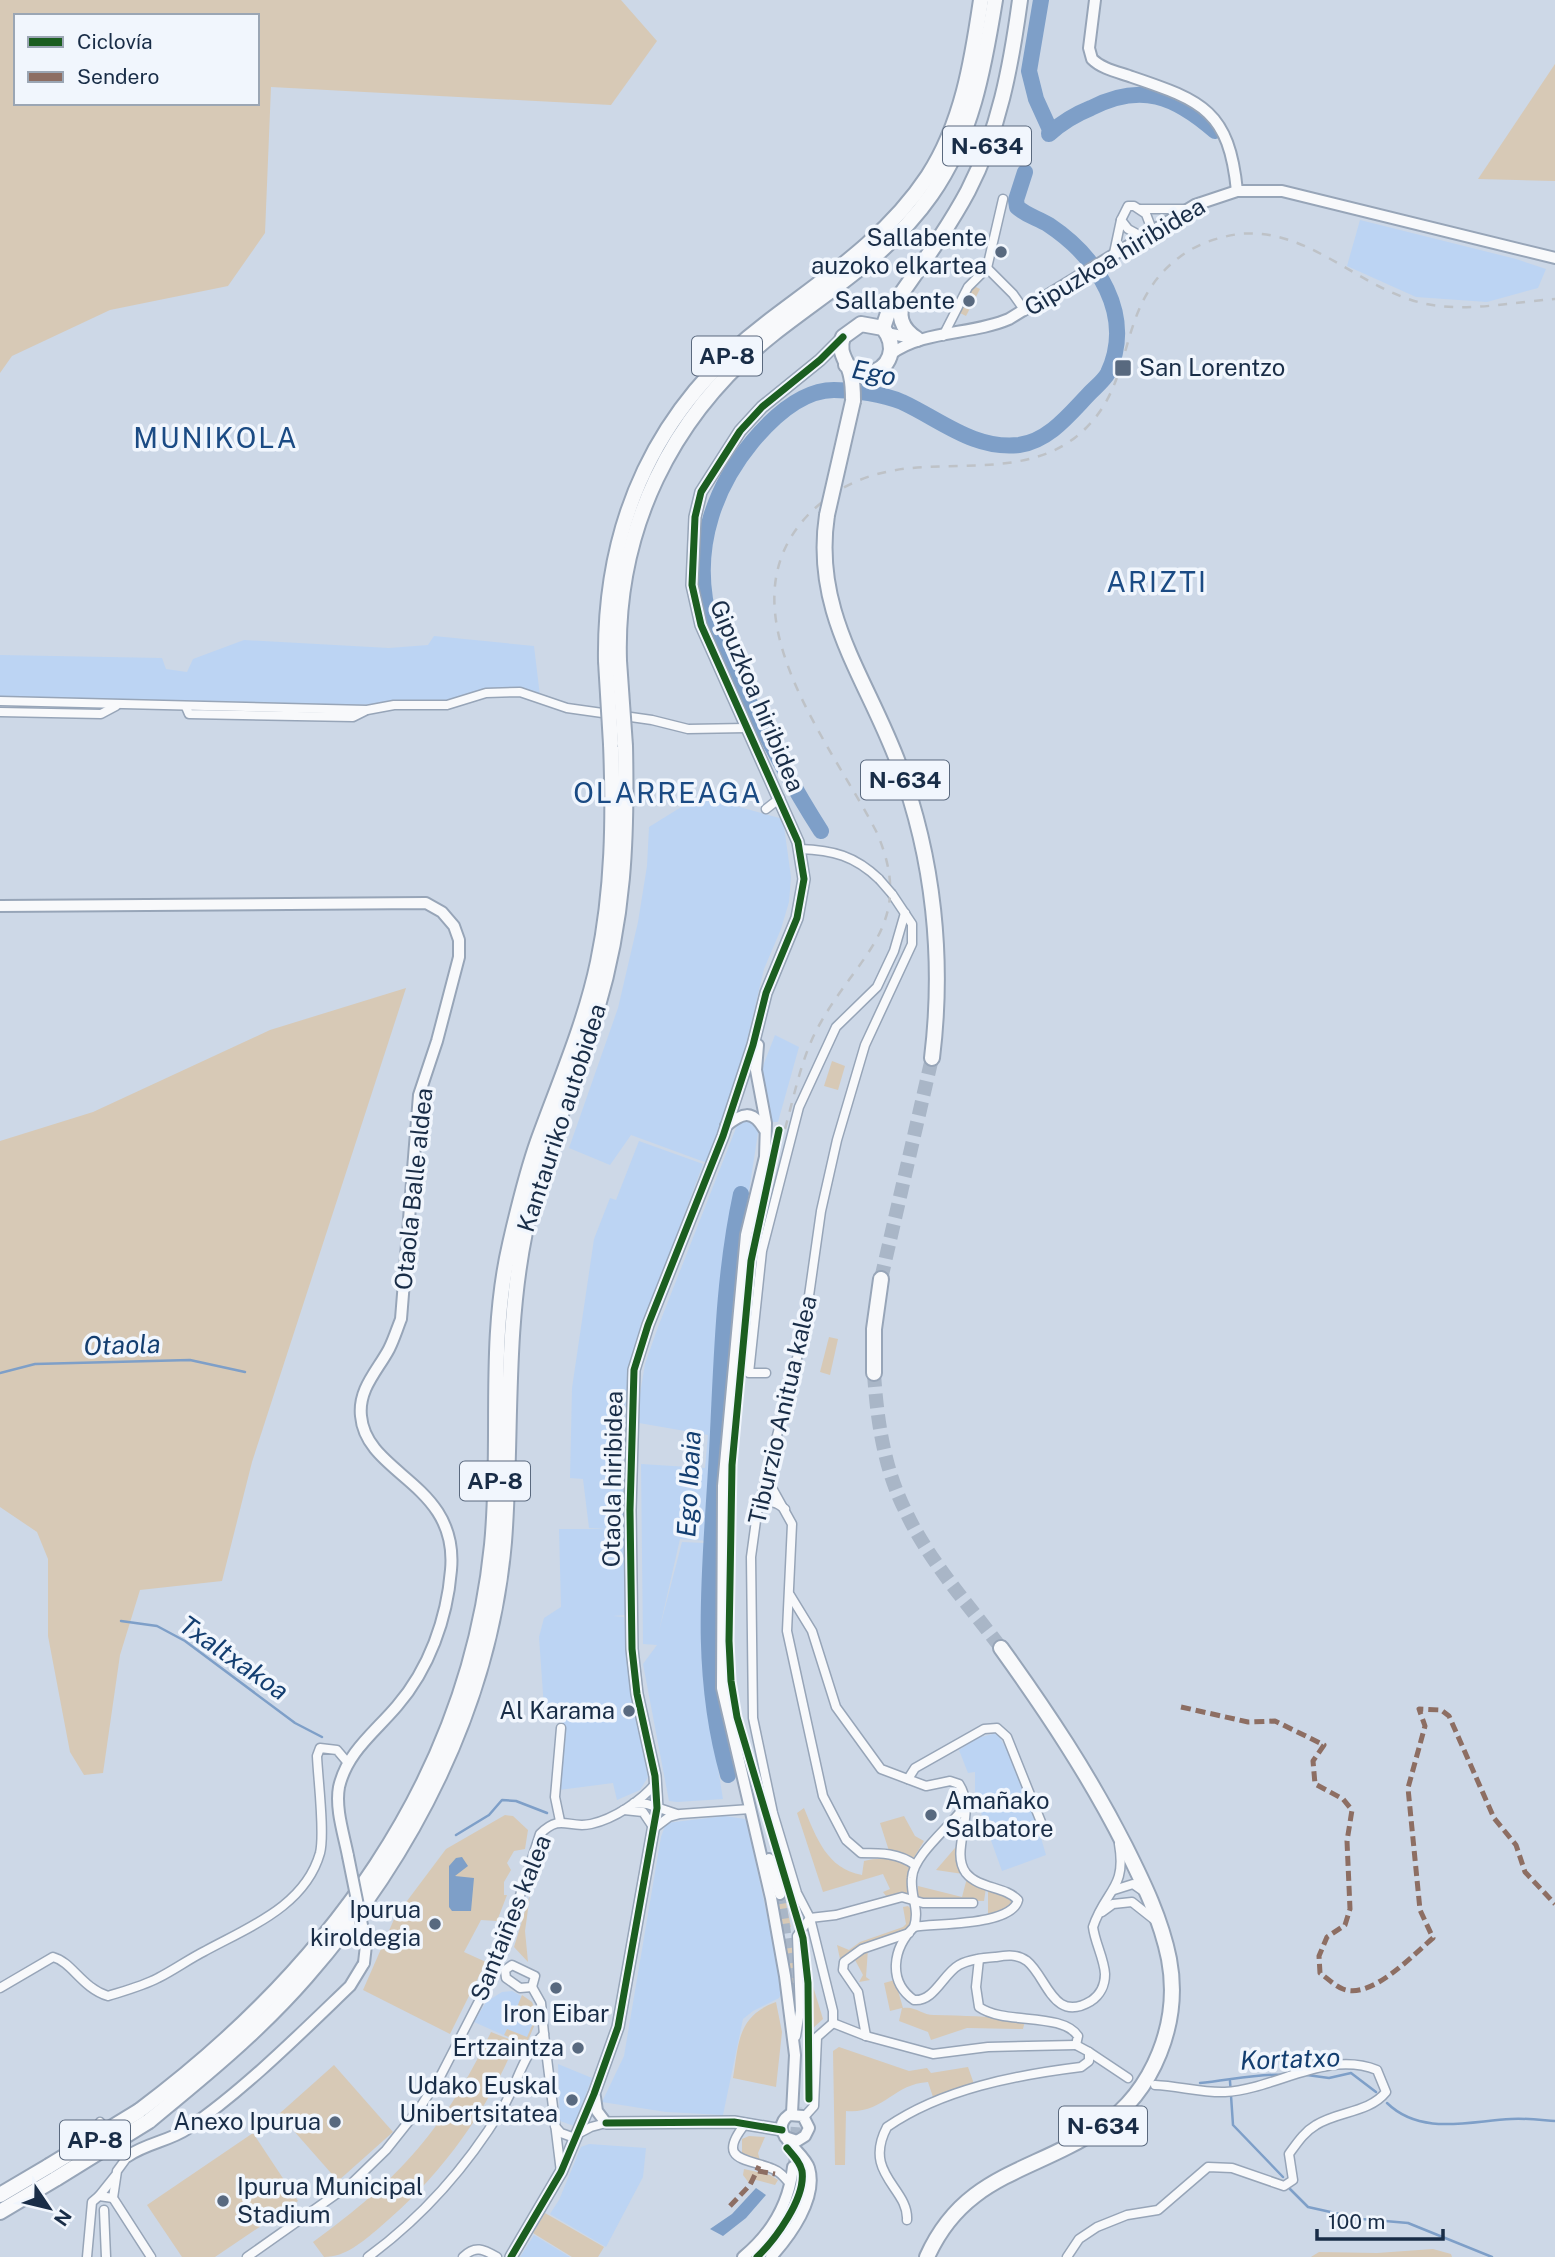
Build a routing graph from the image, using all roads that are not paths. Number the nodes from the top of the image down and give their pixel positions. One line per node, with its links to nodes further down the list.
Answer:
1 (981, 0): 5 (highway, AP-8)
2 (995, 0): 5 (highway, AP-8)
3 (1020, 0): 16 (highway, N-634)
4 (1095, 0): 6 (street)
5 (976, 73): 110 (highway, Kantauriko autobidea / AP-8, bridge)
6 (1237, 191): 9 (street, Gipuzkoa hiribidea); 14 (street, Gipuzkoa hiribidea)
7 (1003, 199): 15 (street)
8 (1140, 209): 9 (street); 10 (street); 11 (street)
9 (1187, 209): 11 (street, Gipuzkoa hiribidea)
10 (1121, 220): 12 (street); 13 (street)
11 (1152, 230): 12 (street, Gipuzkoa hiribidea)
12 (1142, 236): 13 (street, Gipuzkoa hiribidea)
13 (1114, 253): 18 (street, Gipuzkoa hiribidea)
14 (1555, 258)
15 (987, 268): 18 (street); 21 (street)
16 (914, 277): 17 (highway, N-634); 23 (highway)
17 (900, 296): 19 (highway); 20 (highway)
18 (1025, 312): 21 (street, Gipuzkoa hiribidea)
19 (861, 324): 20 (highway); 22 (highway)
20 (885, 331): 23 (street); 24 (highway)
21 (943, 336): 23 (street, Gipuzkoa hiribidea)
22 (843, 337): 25 (street, Gipuzkoa hiribidea); 26 (highway)
23 (919, 339): 24 (street)
24 (891, 354): 27 (highway)
25 (820, 360): 26 (street); 32 (street, Gipuzkoa hiribidea)
26 (844, 362): 27 (highway); 28 (highway)
27 (875, 372): 28 (highway)
28 (857, 386): 41 (highway, N-634, bridge)
29 (0, 701): 30 (street)
30 (118, 704): 31 (street); 32 (street)
31 (0, 712)
32 (747, 728): 33 (street, Gipuzkoa hiribidea)
33 (780, 798): 34 (street); 35 (street, Gipuzkoa hiribidea)
34 (766, 809)
35 (799, 845): 37 (street, bridge); 40 (street, Otaola hiribidea)
36 (0, 906): 56 (street, Otaola Balle aldea)
37 (905, 913): 38 (street, Tiburzio Anitua kalea); 39 (street)
38 (902, 930): 39 (street); 45 (street, Tiburzio Anitua kalea)
39 (913, 935): 47 (street, Tiburzio Anitua kalea)
40 (771, 984): 42 (street, Otaola hiribidea); 43 (street)
41 (932, 1058)
42 (726, 1126): 43 (street); 58 (street, Otaola hiribidea)
43 (765, 1132): 55 (street)
44 (881, 1279): 46 (highway)
45 (766, 1373)
46 (874, 1373)
47 (767, 1479): 48 (street, Tiburzio Anitua kalea); 49 (street)
48 (760, 1506): 49 (street); 77 (street, Tiburzio Anitua kalea)
49 (787, 1511): 50 (street)
50 (790, 1595): 51 (street); 52 (street)
51 (803, 1618): 52 (street); 57 (street)
52 (787, 1631): 69 (street)
53 (1001, 1648): 67 (highway, N-634)
54 (561, 1728): 65 (street, Santaiñes kalea)
55 (740, 1755): 62 (street); 72 (street)
56 (348, 1763): 85 (street); 107 (street, Otaola Balle aldea, bridge)
57 (908, 1779): 60 (street); 68 (street)
58 (656, 1783): 59 (street, Santaiñes kalea); 61 (street, Otaola hiribidea)
59 (634, 1803): 61 (street); 63 (street, Santaiñes kalea)
60 (967, 1803): 69 (street); 79 (street)
61 (657, 1807): 64 (street); 66 (street, Otaola hiribidea)
62 (750, 1809): 64 (street); 91 (street)
63 (621, 1810): 65 (street, Santaiñes kalea); 66 (street)
64 (680, 1814): 66 (street)
65 (561, 1821): 80 (street, Santaiñes kalea)
66 (653, 1828): 97 (street, Otaola hiribidea)
67 (1117, 1831): 70 (highway, N-634); 71 (street)
68 (1045, 1832)
69 (915, 1865): 73 (street)
70 (1139, 1880): 71 (street); 74 (street); 78 (highway, N-634)
71 (1112, 1892): 76 (street)
72 (780, 1894)
73 (915, 1900): 75 (street); 77 (street); 79 (street)
74 (1124, 1902): 76 (street); 78 (street)
75 (973, 1903)
76 (1097, 1916): 81 (street)
77 (810, 1918): 87 (street, Tiburzio Anitua kalea); 91 (street)
78 (1159, 1924): 132 (highway, N-634)
79 (912, 1930): 81 (street); 89 (street)
80 (501, 1956): 82 (street); 86 (street, Santaiñes kalea)
81 (979, 1959): 90 (street)
82 (507, 1968): 83 (street); 84 (street)
83 (506, 1978): 84 (street); 86 (street)
84 (532, 1987): 88 (street)
85 (0, 1988)
86 (485, 1993): 125 (street, Santaiñes kalea)
87 (833, 2022): 89 (street); 99 (street)
88 (544, 2034): 93 (street); 94 (street)
89 (866, 2036): 90 (street)
90 (1076, 2045): 92 (street)
91 (794, 2046): 98 (street)
92 (1089, 2052): 95 (street); 120 (street)
93 (526, 2060): 94 (street); 126 (street)
94 (548, 2066): 103 (street)
95 (1128, 2078)
96 (1156, 2085): 133 (street)
97 (594, 2094): 101 (street); 104 (street, Otaola hiribidea)
98 (792, 2113): 99 (street); 105 (street)
99 (804, 2117): 106 (street)
100 (100, 2122): 107 (street)
101 (606, 2123): 102 (street); 104 (street)
102 (746, 2123): 105 (street); 113 (street)
103 (555, 2126): 104 (street); 111 (street)
104 (578, 2134): 111 (street, Otaola hiribidea)
105 (784, 2134): 106 (street); 108 (street)
106 (807, 2134): 108 (street)
107 (128, 2156): 112 (street)
108 (806, 2160): 131 (street)
109 (793, 2167): 113 (street)
110 (53, 2172): 114 (highway, Kantauriko autobidea / AP-8); 119 (highway, Kantauriko autobidea / AP-8)
111 (561, 2172): 129 (street, Otaola hiribidea)
112 (116, 2174): 115 (street); 116 (street)
113 (786, 2180): 130 (street)
114 (0, 2195)
115 (99, 2196): 116 (street); 117 (street)
116 (115, 2201): 118 (street); 124 (street)
117 (92, 2207): 118 (street); 122 (street)
118 (104, 2210): 121 (street)
119 (0, 2212)
120 (907, 2220)
121 (106, 2253): 123 (street)
122 (87, 2257)
123 (112, 2257)
124 (151, 2257)
125 (247, 2257)
126 (368, 2257)
127 (463, 2257): 128 (street)
128 (497, 2257)
129 (511, 2257)
130 (743, 2257)
131 (771, 2257)
132 (927, 2257)
133 (1067, 2257)

